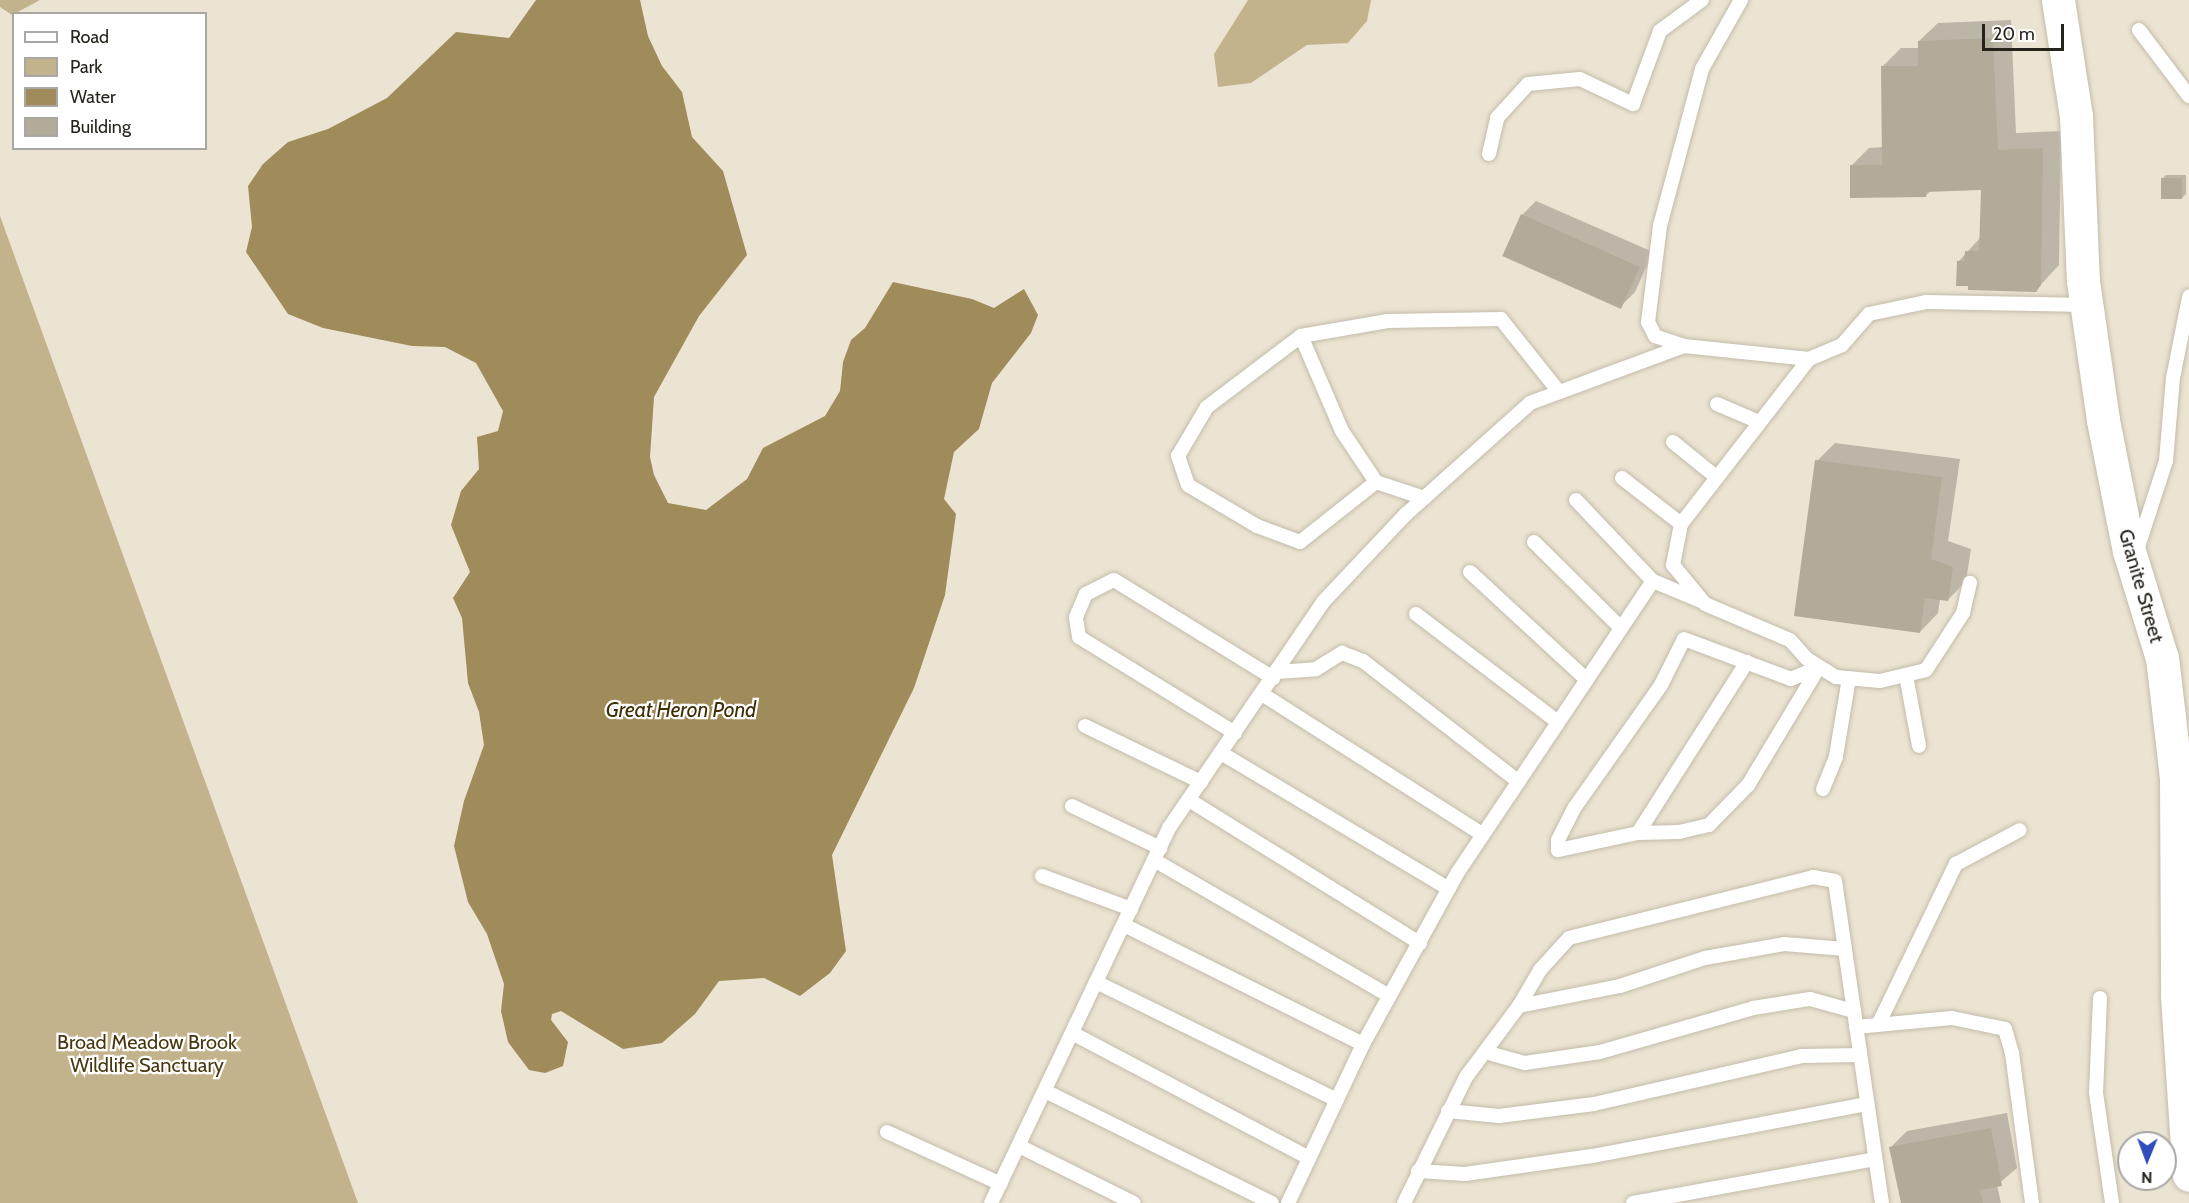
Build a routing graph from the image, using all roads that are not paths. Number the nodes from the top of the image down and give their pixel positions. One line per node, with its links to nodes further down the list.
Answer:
1 (1702, 0): 6 (lane)
2 (1741, 0): 10 (lane)
3 (2058, 0): 8 (street, Granite Street)
4 (2139, 30): 5 (lane)
5 (2189, 96)
6 (1489, 154)
7 (2189, 297): 23 (lane)
8 (2087, 305): 11 (lane); 23 (street, Granite Street)
9 (1300, 336): 12 (lane); 18 (lane); 18 (lane)
10 (1683, 346): 11 (lane); 12 (lane)
11 (1809, 359): 14 (lane)
12 (1559, 392): 19 (lane)
13 (1716, 404): 14 (lane)
14 (1759, 422): 16 (lane)
15 (1673, 442): 16 (lane)
16 (1716, 477): 21 (lane)
17 (1622, 478): 21 (lane)
18 (1376, 482): 19 (lane)
19 (1424, 498): 32 (lane)
20 (1576, 500): 25 (lane)
21 (1682, 524): 27 (lane)
22 (1534, 542): 29 (lane)
23 (2132, 562): 77 (street, Granite Street)
24 (1470, 572): 35 (lane)
25 (1653, 581): 27 (lane); 29 (lane)
26 (1970, 583): 33 (lane)
27 (1705, 603): 31 (lane)
28 (1416, 614): 37 (lane)
29 (1622, 628): 35 (lane)
30 (1747, 662): 31 (lane); 48 (lane); 48 (lane)
31 (1819, 667): 34 (lane); 48 (lane)
32 (1275, 675): 36 (lane); 39 (lane); 43 (lane)
33 (1906, 675): 34 (lane); 40 (lane)
34 (1849, 678): 44 (lane)
35 (1587, 680): 37 (lane)
36 (1262, 694): 39 (lane); 49 (lane)
37 (1558, 722): 43 (lane)
38 (1085, 726): 42 (lane)
39 (1235, 733): 41 (lane)
40 (1919, 746)
41 (1221, 753): 42 (lane); 52 (lane)
42 (1201, 782): 45 (lane)
43 (1518, 782): 49 (lane)
44 (1823, 789)
45 (1189, 800): 50 (lane); 55 (lane)
46 (1072, 806): 50 (lane)
47 (2020, 830): 62 (lane)
48 (1638, 833)
49 (1483, 835): 52 (lane)
50 (1157, 854): 53 (lane); 58 (lane)
51 (1042, 876): 53 (lane)
52 (1449, 889): 55 (lane)
53 (1131, 909): 54 (lane)
54 (1124, 925): 57 (lane); 65 (lane)
55 (1419, 943): 58 (lane)
56 (1845, 950): 60 (lane); 60 (lane); 61 (lane)
57 (1096, 982): 64 (lane); 69 (lane)
58 (1390, 996): 65 (lane)
59 (2100, 998): 87 (lane)
60 (1519, 1006): 66 (lane)
61 (1854, 1011): 63 (lane); 66 (lane)
62 (1879, 1023): 63 (lane); 86 (lane)
63 (1856, 1027): 67 (lane)
64 (1072, 1033): 68 (lane); 74 (lane)
65 (1363, 1044): 69 (lane)
66 (1485, 1052): 71 (lane)
67 (1860, 1055): 70 (lane); 71 (lane)
68 (1045, 1091): 73 (lane); 81 (lane)
69 (1337, 1100): 74 (lane)
70 (1867, 1104): 75 (lane); 76 (lane)
71 (1448, 1111): 76 (lane)
72 (887, 1132): 78 (lane)
73 (1019, 1146): 78 (lane); 80 (lane)
74 (1309, 1158): 82 (lane)
75 (1875, 1159): 84 (lane); 85 (lane)
76 (1418, 1171): 83 (lane)
77 (2189, 1175)
78 (1000, 1184): 79 (lane)
79 (992, 1203)
80 (1134, 1203)
81 (1272, 1203)
82 (1288, 1203)
83 (1404, 1203)
84 (1633, 1203)
85 (1882, 1203)
86 (2032, 1203)
87 (2112, 1203)

